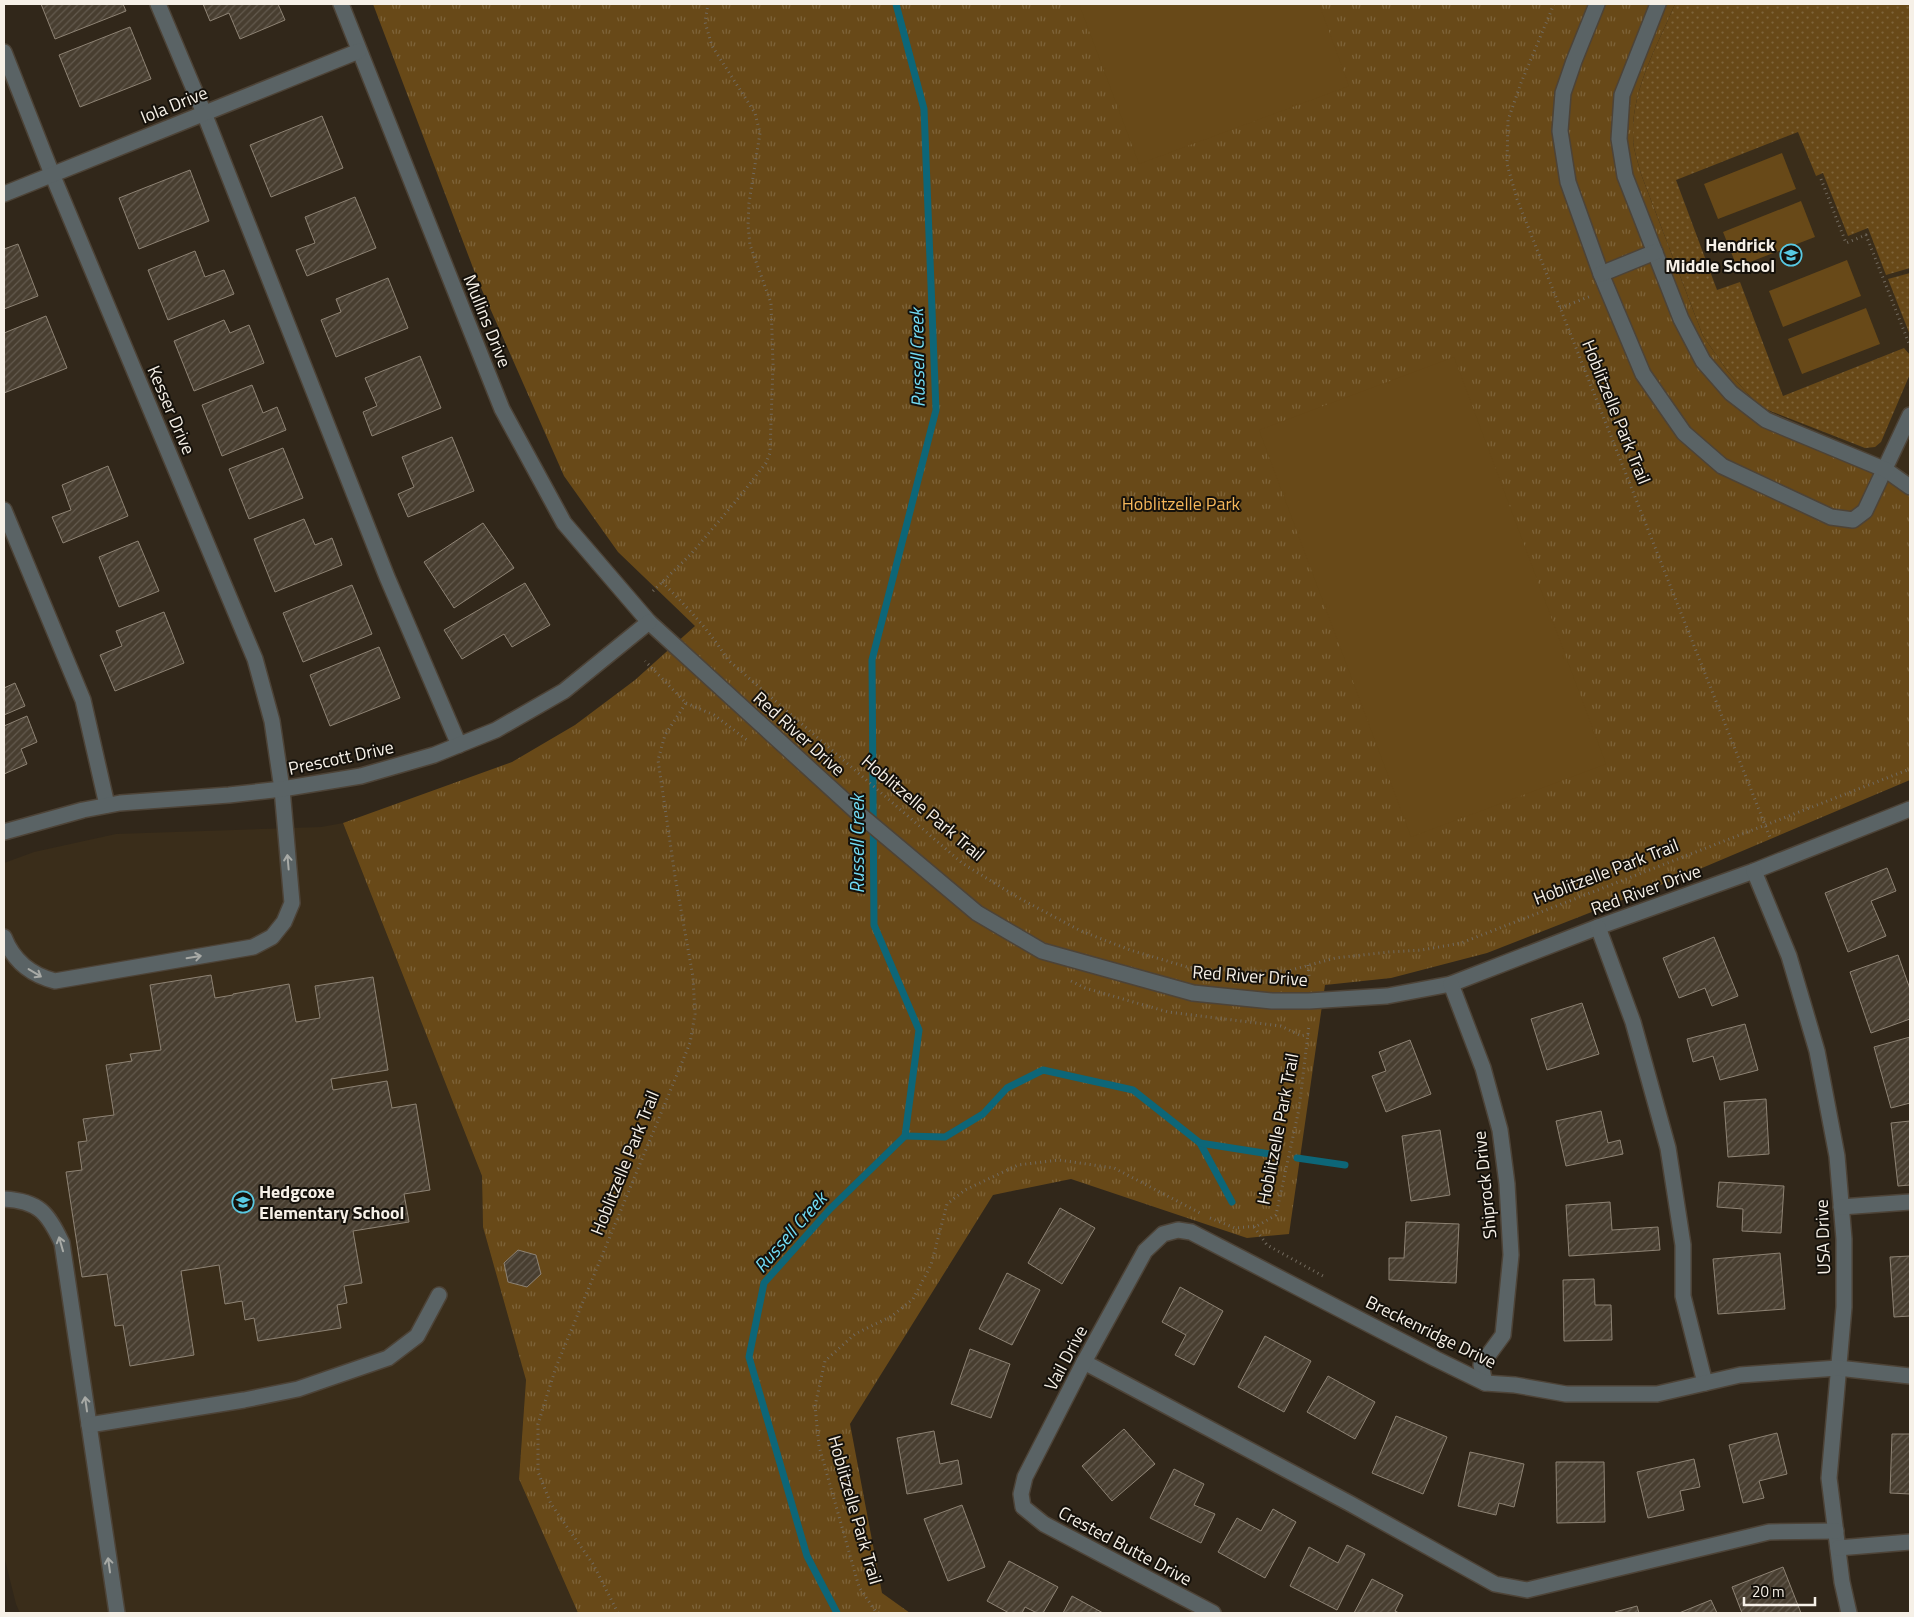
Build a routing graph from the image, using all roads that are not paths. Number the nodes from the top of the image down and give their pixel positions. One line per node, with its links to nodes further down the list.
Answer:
1 (158, 4): 7 (street)
2 (341, 4): 5 (street, Mullins Drive)
3 (1597, 4): 11 (street)
4 (1658, 4): 10 (street)
5 (359, 50): 7 (street, Iola Drive); 16 (street, Mullins Drive)
6 (4, 52): 8 (street, Kesser Drive)
7 (204, 113): 8 (street, Iola Drive); 17 (street)
8 (52, 174): 9 (street, Iola Drive); 18 (street, Kesser Drive)
9 (4, 194)
10 (1655, 252): 11 (street); 13 (street)
11 (1601, 274): 13 (street)
12 (1910, 415): 13 (street)
13 (1886, 470): 14 (street)
14 (1910, 487)
15 (4, 510): 19 (street)
16 (650, 622): 17 (street, Prescott Drive); 25 (street, Red River Drive)
17 (459, 745): 18 (street, Prescott Drive)
18 (282, 789): 19 (street, Prescott Drive); 24 (street, Kesser Drive, one-way to 18)
19 (106, 805): 21 (street, Prescott Drive)
20 (1908, 815): 22 (street, Red River Drive)
21 (4, 832)
22 (1754, 871): 23 (street, Red River Drive); 28 (street, USA Drive)
23 (1598, 927): 25 (street, Red River Drive); 35 (street)
24 (4, 938)
25 (1451, 984): 34 (street, Shiprock Drive)
26 (4, 1199): 36 (street, one-way to 26)
27 (1910, 1202): 28 (street)
28 (1841, 1208): 32 (street, USA Drive)
29 (1163, 1234): 31 (street, Vail Drive); 34 (street, Breckenridge Drive)
30 (439, 1295): 36 (street)
31 (1084, 1362): 37 (street, Vail Drive); 38 (street)
32 (1838, 1368): 33 (street, Breckenridge Drive); 35 (street, Breckenridge Drive); 38 (street, USA Drive)
33 (1910, 1376)
34 (1485, 1383): 35 (street, Breckenridge Drive)
35 (1704, 1383)
36 (89, 1425): 41 (street, one-way to 36)
37 (1023, 1507): 42 (street, Crested Butte Drive)
38 (1836, 1531): 40 (street, USA Drive)
39 (1910, 1542): 40 (street)
40 (1838, 1548): 43 (street, USA Drive)
41 (117, 1613)
42 (1213, 1613)
43 (1849, 1613)

